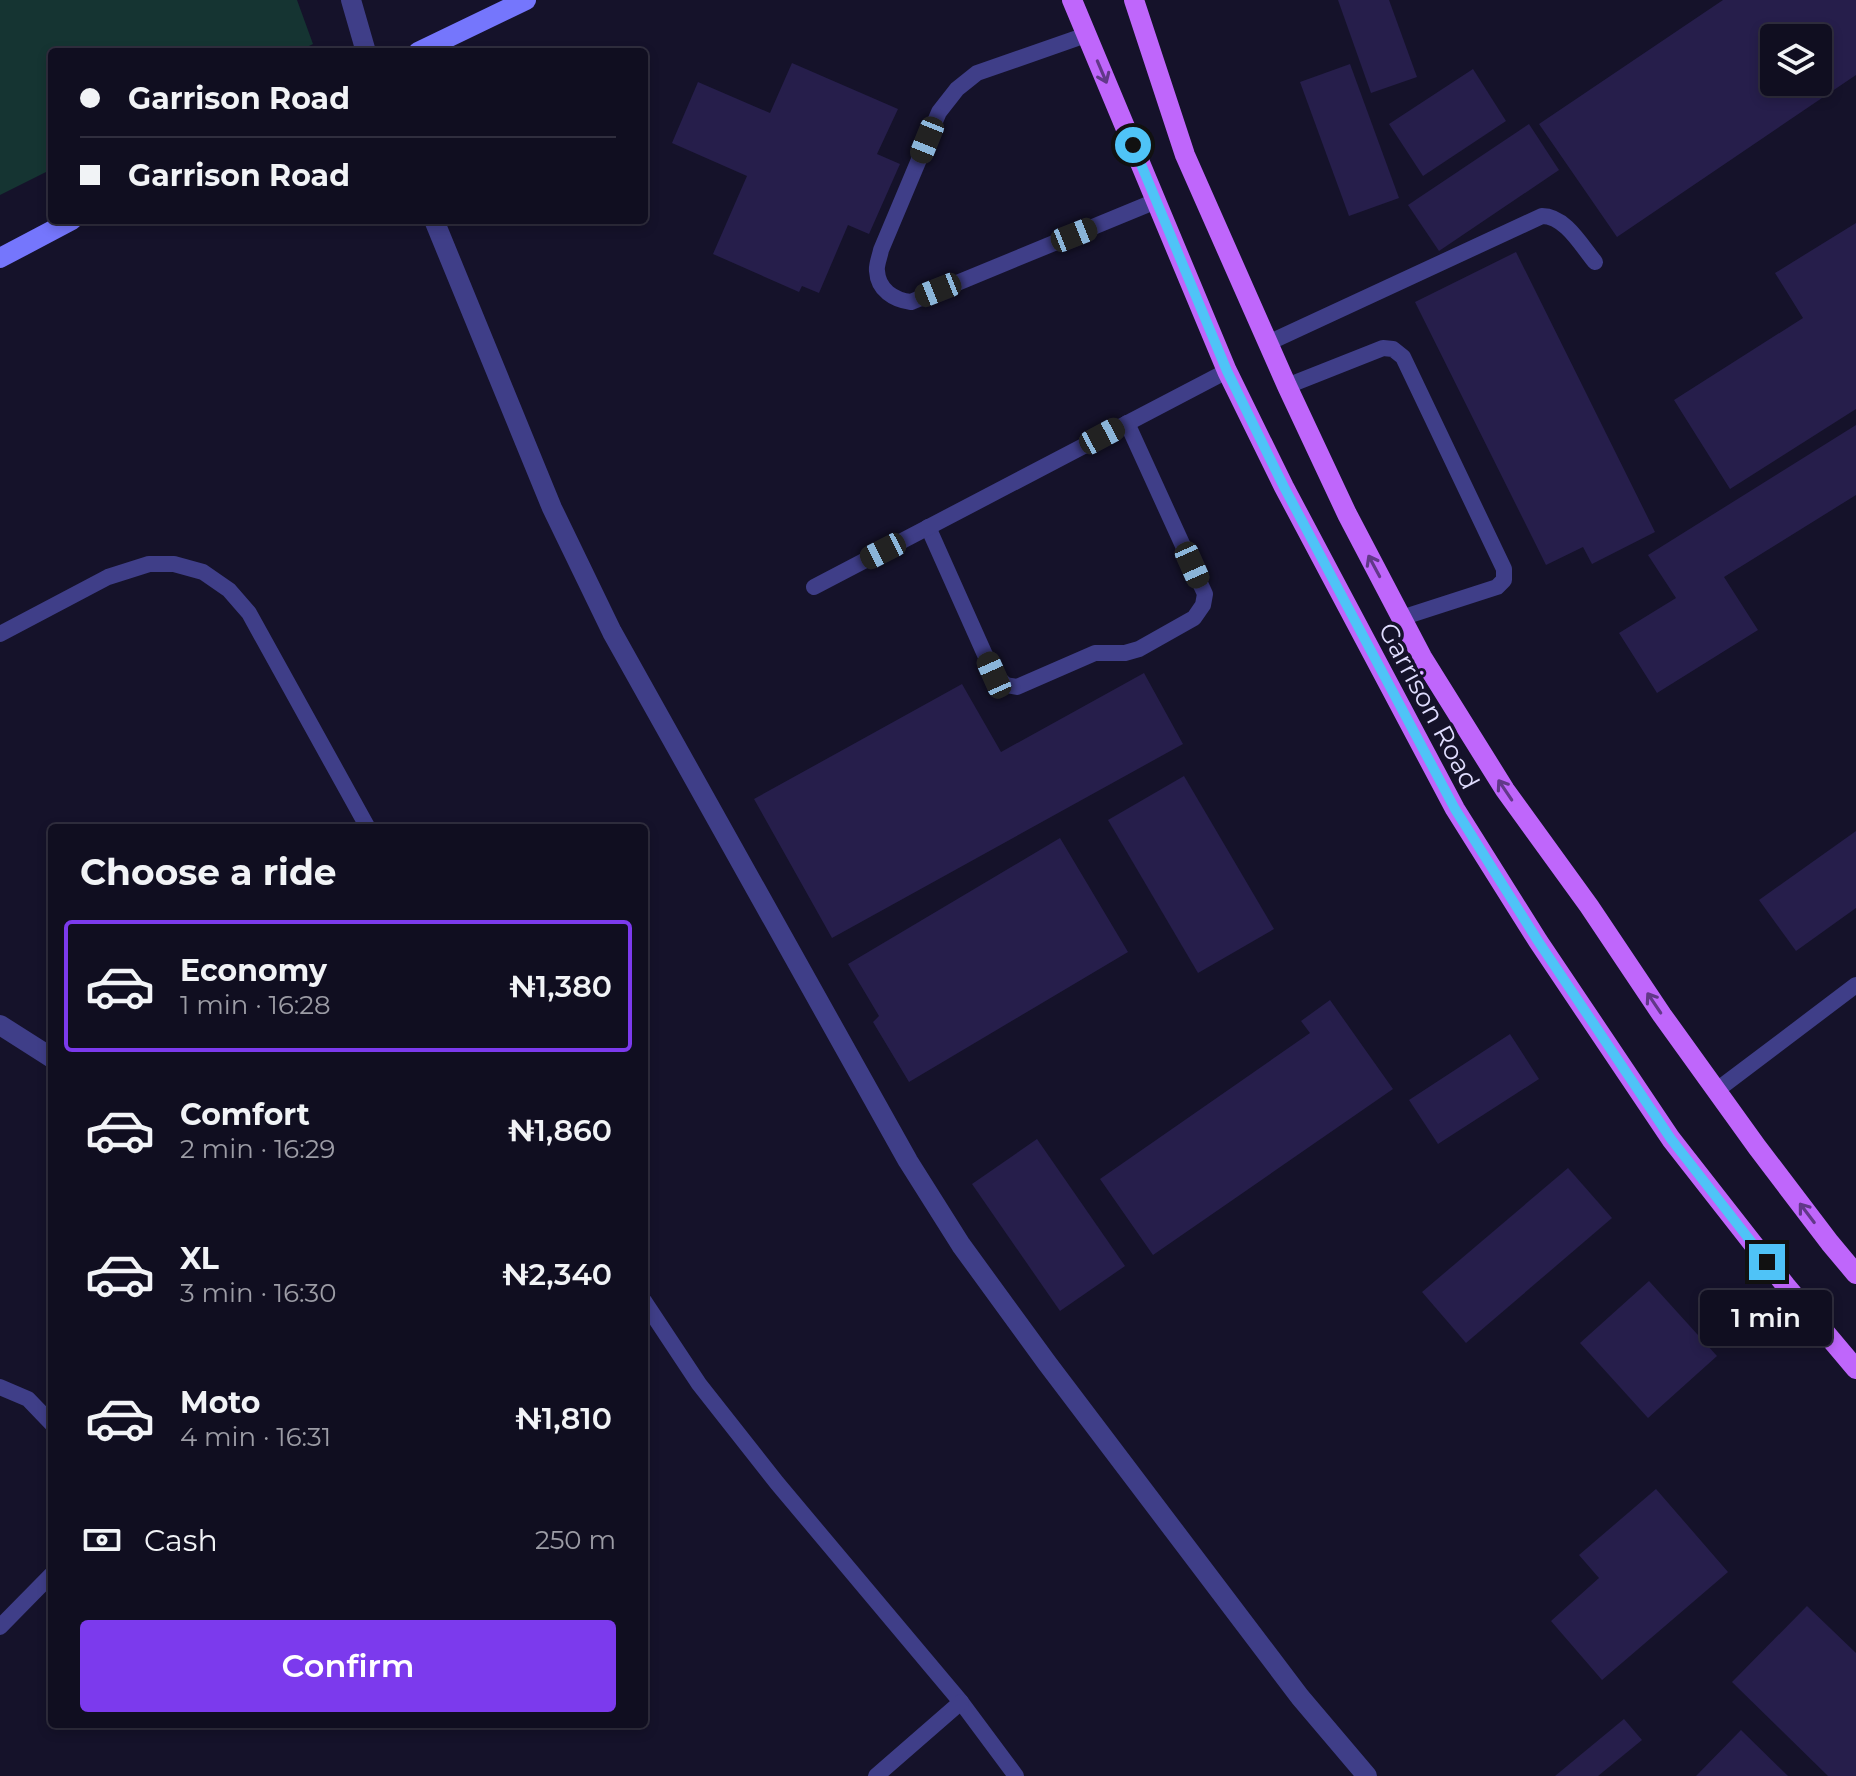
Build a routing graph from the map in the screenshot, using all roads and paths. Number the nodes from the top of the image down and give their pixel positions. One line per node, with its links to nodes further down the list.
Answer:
1 (351, 0): 8 (street)
2 (526, 0): 9 (street)
3 (1134, 0): 7 (main road, Garrison Road)
4 (1151, 0): 7 (main road)
5 (1071, 3): 6 (main road, Garrison Road)
6 (1086, 35): 10 (main road, Garrison Road, one-way to 10); 10 (lane)
7 (1145, 39): 15 (main road, Garrison Road)
8 (365, 48)
9 (426, 48)
10 (1156, 201): 16 (main road, Garrison Road)
11 (64, 224): 13 (street)
12 (436, 224): 38 (street)
13 (0, 258)
14 (1595, 262): 15 (lane)
15 (1268, 343): 17 (main road, Garrison Road)
16 (1227, 371): 18 (lane); 30 (main road, Garrison Road)
17 (1287, 386): 21 (main road, Garrison Road, one-way to 17); 21 (lane)
18 (1127, 423): 19 (lane); 19 (lane)
19 (928, 527): 20 (lane)
20 (814, 587)
21 (1401, 618): 27 (main road, Garrison Road, one-way to 21)
22 (0, 634): 23 (lane)
23 (366, 824)
24 (1856, 985): 27 (lane)
25 (0, 1025): 26 (street)
26 (48, 1055)
27 (1717, 1090): 28 (main road, Garrison Road, one-way to 27)
28 (1856, 1274)
29 (648, 1307): 35 (lane)
30 (1856, 1369)
31 (0, 1387): 32 (lane)
32 (48, 1420)
33 (48, 1578): 34 (lane)
34 (0, 1627)
35 (961, 1702): 36 (lane); 37 (lane)
36 (876, 1776)
37 (1016, 1776)
38 (1367, 1776)

